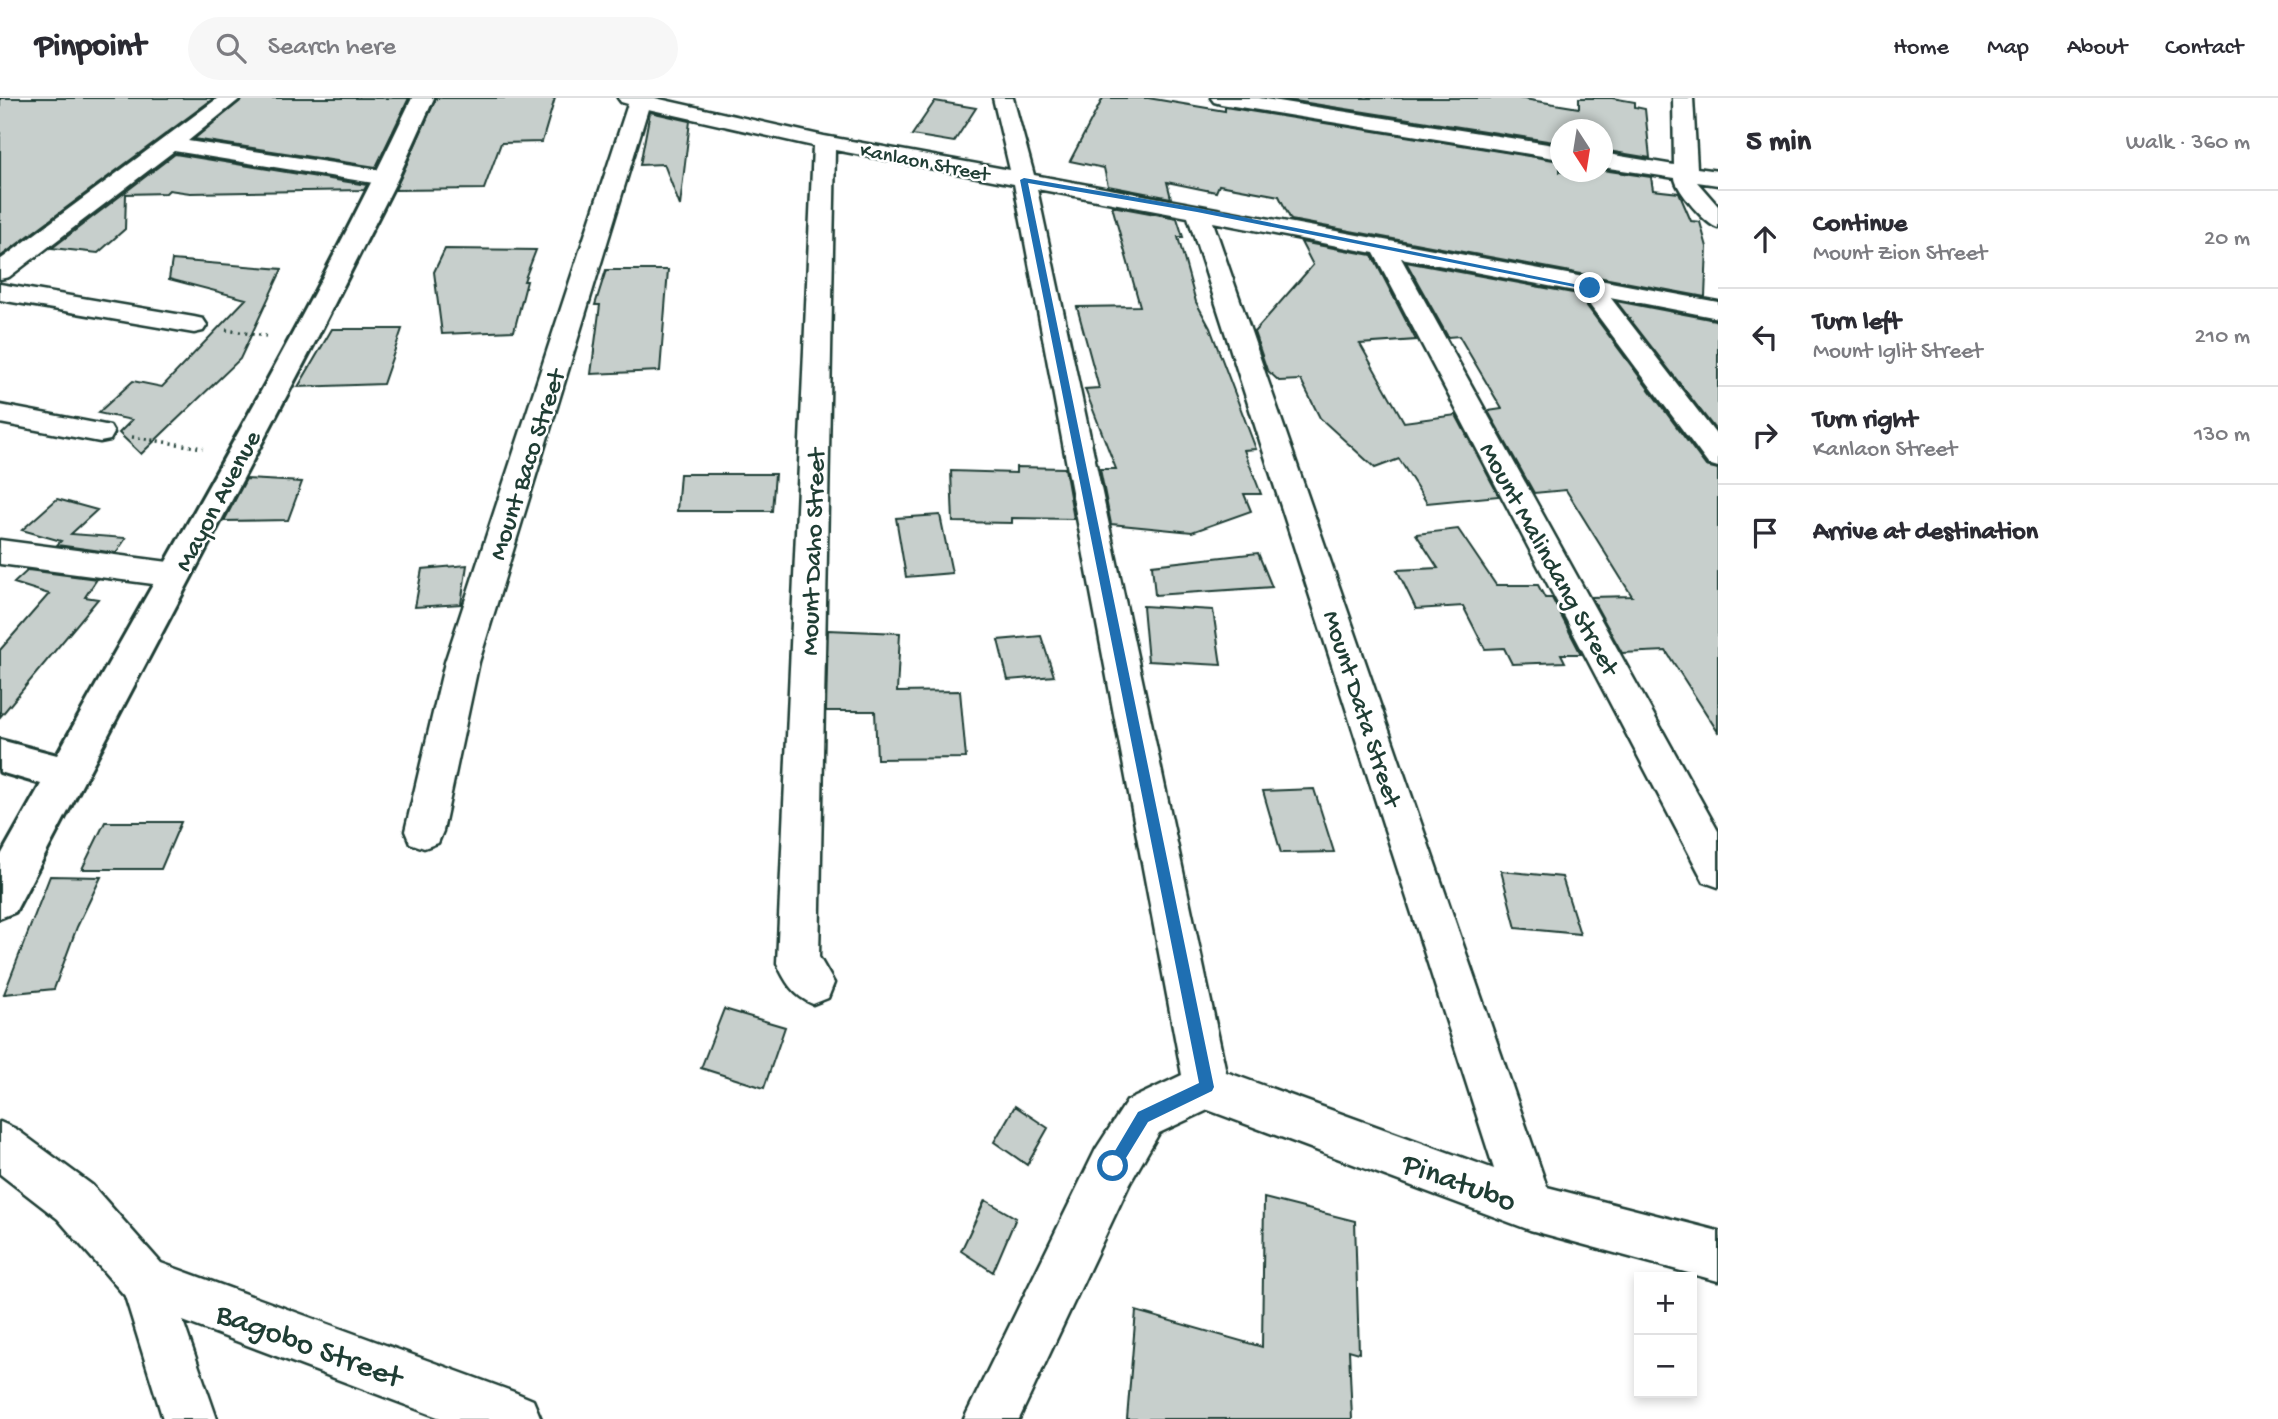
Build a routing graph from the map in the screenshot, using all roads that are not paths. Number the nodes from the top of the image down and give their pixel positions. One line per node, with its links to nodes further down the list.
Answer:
1 (230, 98): 8 (street)
2 (423, 98): 12 (main road, Mayon Avenue)
3 (1003, 98): 14 (street)
4 (1221, 98): 9 (street)
5 (1683, 98): 11 (street)
6 (634, 99): 7 (street, Kanlaon Street); 30 (street, Mount Baco Street)
7 (824, 142): 14 (street, Kanlaon Street); 33 (street, Mount Daho Street)
8 (169, 145): 12 (street); 18 (street)
9 (1550, 151)
10 (1613, 162): 11 (street)
11 (1686, 173): 13 (street); 16 (street)
12 (386, 178): 27 (main road, Mayon Avenue)
13 (1718, 178)
14 (1024, 180): 15 (street, Kanlaon Street); 34 (street)
15 (1197, 210): 17 (street, Kanlaon Street); 36 (street, Mount Data Street)
16 (1718, 221)
17 (1383, 247): 19 (street, Kanlaon Street); 31 (street, Mount Malindang Street)
18 (0, 272)
19 (1590, 288): 21 (street, Kanlaon Street); 25 (street)
20 (0, 292): 22 (street)
21 (1718, 310)
22 (194, 325)
23 (0, 414): 24 (street)
24 (100, 433)
25 (1718, 457)
26 (0, 552): 27 (street)
27 (176, 575): 29 (main road, Mayon Avenue)
28 (0, 756): 29 (main road)
29 (68, 774): 32 (main road, Mayon Avenue)
30 (424, 831)
31 (1718, 869)
32 (0, 898)
33 (806, 973)
34 (1207, 1087): 36 (street, Pinatubo); 41 (street)
35 (0, 1145): 38 (street)
36 (1530, 1206): 37 (street, Pinatubo)
37 (1718, 1256)
38 (145, 1282): 39 (street); 40 (street, Bagobo Street)
39 (190, 1419)
40 (514, 1419)
41 (991, 1419)

